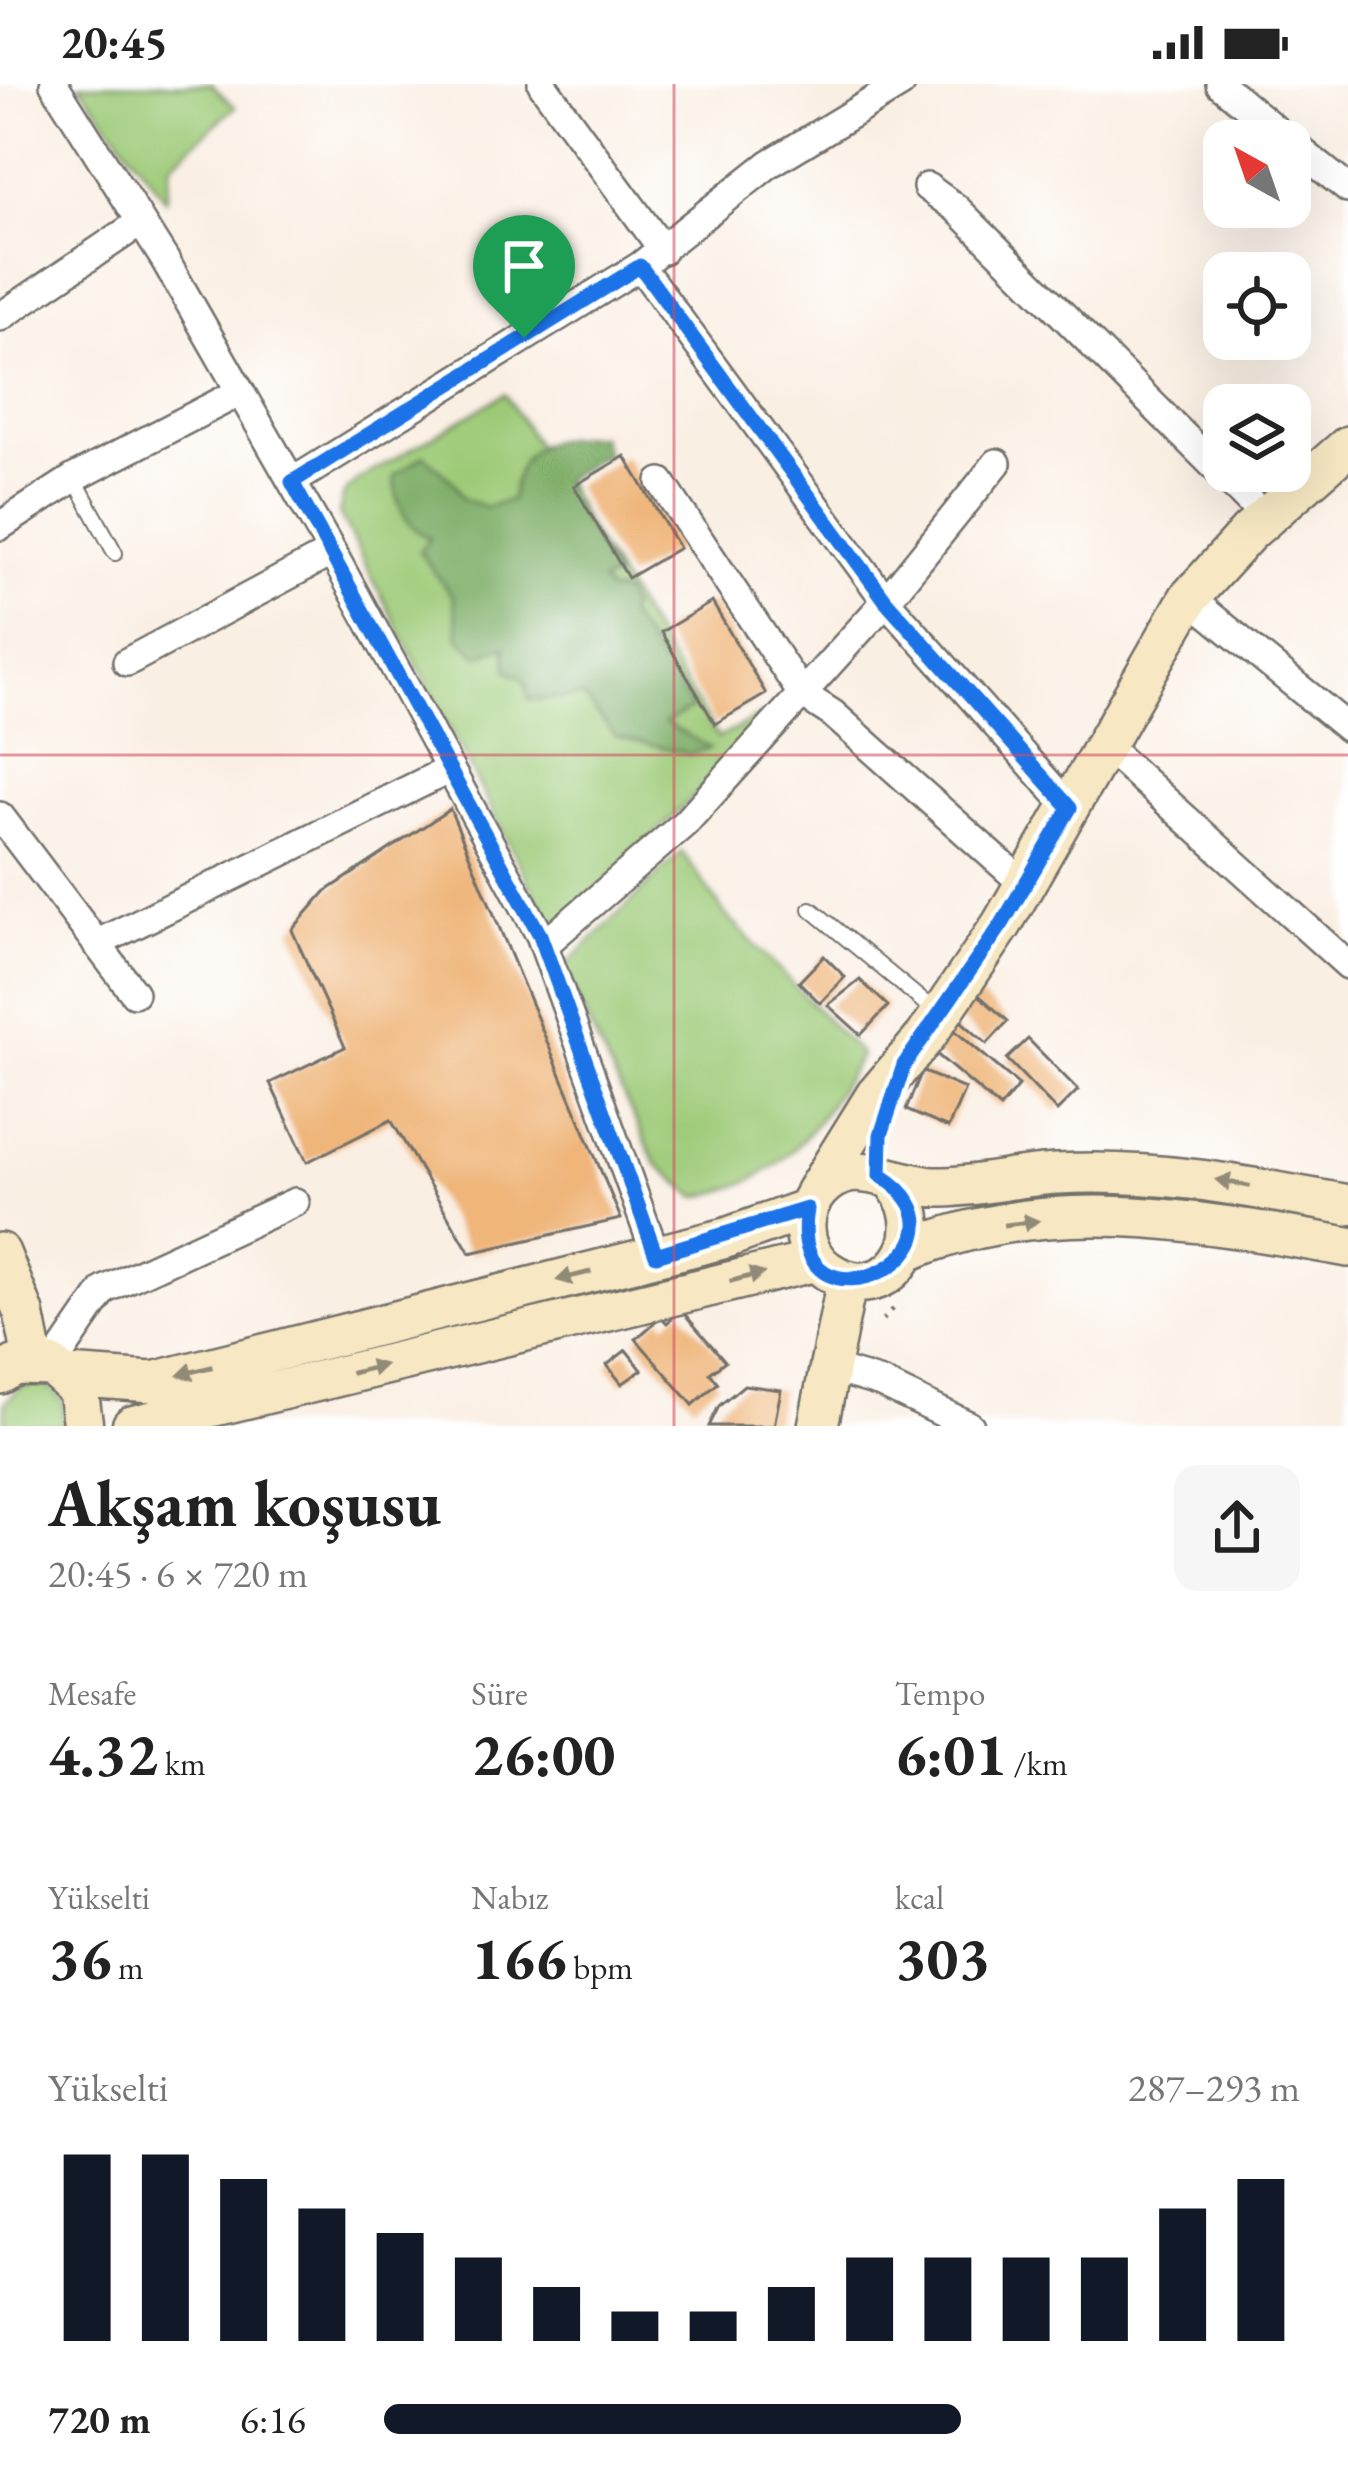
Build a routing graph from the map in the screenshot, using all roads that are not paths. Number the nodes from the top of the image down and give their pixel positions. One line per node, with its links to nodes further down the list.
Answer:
1 (54, 84): 9 (street)
2 (542, 84): 10 (street)
3 (901, 84): 10 (street)
4 (1220, 84): 5 (street)
5 (1264, 120)
6 (1311, 159): 8 (street)
7 (927, 187): 18 (street)
8 (1348, 190)
9 (141, 222): 11 (street); 12 (street)
10 (652, 258): 16 (street); 23 (street)
11 (0, 317)
12 (241, 392): 15 (street); 16 (street)
13 (1348, 446): 18 (street)
14 (997, 464): 23 (street)
15 (74, 478): 19 (street); 21 (lane)
16 (292, 482): 20 (street)
17 (661, 482): 25 (street)
18 (1265, 517): 22 (street)
19 (0, 526)
20 (332, 552): 24 (street); 28 (street)
21 (115, 554)
22 (1189, 598): 26 (street); 27 (street)
23 (886, 601): 25 (street); 29 (street)
24 (127, 662)
25 (802, 694): 31 (street); 34 (street)
26 (1348, 728)
27 (1105, 746): 29 (street); 35 (street)
28 (450, 769): 33 (street); 34 (street)
29 (1070, 808): 31 (street)
30 (0, 815): 33 (street)
31 (1024, 884): 37 (street)
32 (811, 909): 37 (lane)
33 (96, 944): 36 (street)
34 (544, 945): 46 (street)
35 (1348, 965)
36 (134, 993)
37 (940, 1016): 38 (street)
38 (904, 1065): 39 (street); 40 (street)
39 (888, 1180): 40 (street); 42 (street, one-way to 39); 44 (street)
40 (811, 1201): 46 (street); 47 (street)
41 (295, 1202): 49 (street)
42 (1348, 1205)
43 (1348, 1247): 44 (street, one-way to 43)
44 (908, 1250): 47 (street)
45 (0, 1253): 49 (street)
46 (656, 1255): 49 (street, one-way to 49)
47 (831, 1270): 48 (street); 51 (street, one-way to 47)
48 (831, 1368): 52 (street); 53 (street)
49 (38, 1370): 50 (street)
50 (83, 1426)
51 (132, 1426)
52 (818, 1426)
53 (970, 1426)

